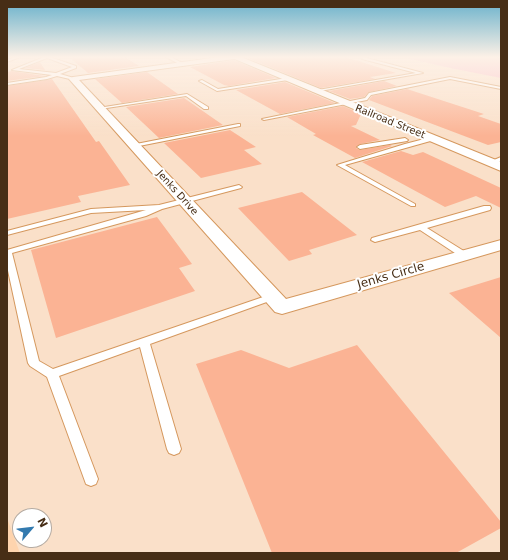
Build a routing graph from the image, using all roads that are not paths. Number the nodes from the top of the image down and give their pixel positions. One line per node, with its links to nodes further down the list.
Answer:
1 (77, 83): 11 (street, Jenks Drive)
2 (205, 83): 3 (lane)
3 (261, 83)
4 (296, 83): 9 (main road, Railroad Street)
5 (358, 83): 9 (lane)
6 (424, 83): 10 (lane)
7 (476, 83): 8 (lane)
8 (501, 88)
9 (314, 91): 10 (main road, Railroad Street)
10 (346, 104): 13 (lane); 15 (main road, Railroad Street)
11 (100, 108): 12 (lane); 16 (street, Jenks Drive)
12 (206, 108)
13 (264, 119)
14 (238, 125): 16 (lane)
15 (428, 137): 17 (lane); 18 (main road, Railroad Street); 21 (lane)
16 (134, 145): 20 (street, Jenks Drive)
17 (360, 147)
18 (497, 163)
19 (239, 187): 20 (lane)
20 (185, 201): 22 (lane); 29 (street, Jenks Drive)
21 (414, 205)
22 (159, 207): 25 (lane); 31 (lane)
23 (486, 208): 24 (lane)
24 (421, 227): 26 (lane); 28 (lane)
25 (7, 233)
26 (375, 240)
27 (501, 245): 28 (street, Jenks Circle)
28 (464, 255): 29 (street, Jenks Circle)
29 (277, 302): 30 (lane)
30 (144, 343): 31 (lane); 32 (lane)
31 (52, 374): 33 (lane)
32 (174, 449)
33 (92, 479)

